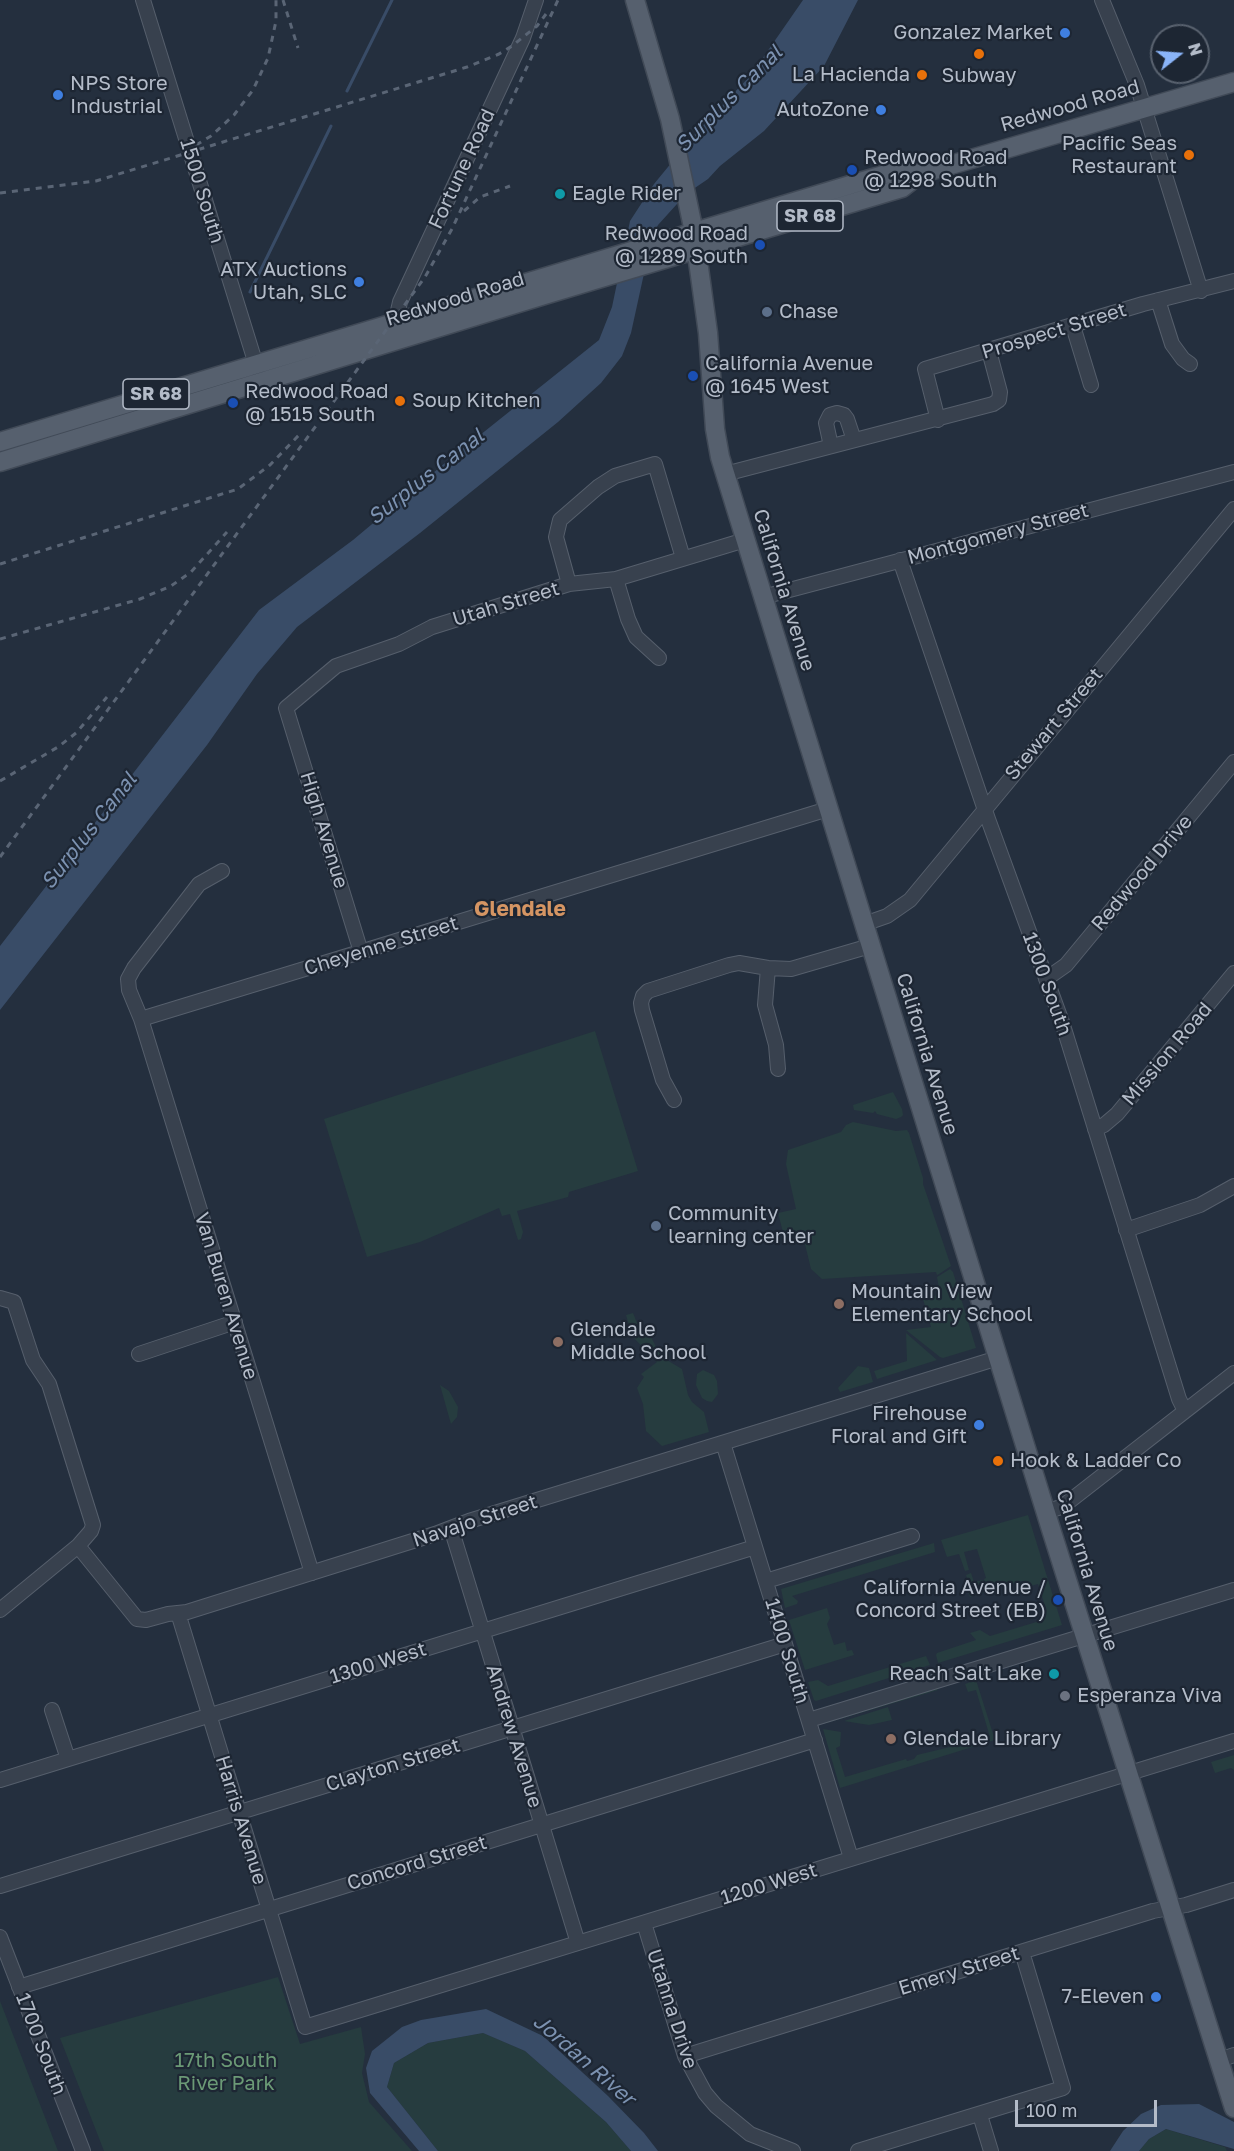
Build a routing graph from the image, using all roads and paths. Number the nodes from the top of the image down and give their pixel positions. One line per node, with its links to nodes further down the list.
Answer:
1 (143, 0): 14 (street, 1500 South)
2 (536, 0): 12 (street, Fortune Road)
3 (635, 0): 7 (main road, California Avenue)
4 (1102, 0): 6 (street)
5 (1234, 82): 6 (main road, Redwood Road / SR 68)
6 (1144, 108): 7 (main road, Redwood Road / SR 68); 9 (street)
7 (696, 241): 12 (main road, Redwood Road / SR 68); 12 (main road, Redwood Road / SR 68); 24 (main road, California Avenue)
8 (1234, 281): 9 (street, Prospect Street)
9 (1201, 291): 10 (street, Prospect Street)
10 (1158, 300): 11 (street, Prospect Street); 15 (street)
11 (1073, 326): 13 (street, Prospect Street); 17 (street)
12 (400, 331): 14 (main road, Redwood Road / SR 68); 16 (main road, Redwood Road / SR 68)
13 (989, 351): 18 (street); 18 (street, Prospect Street)
14 (255, 364): 16 (street, 1500 South); 20 (main road, Redwood Road / SR 68)
15 (1190, 364)
16 (261, 382): 22 (main road, Redwood Road / SR 68)
17 (1091, 385)
18 (938, 420): 19 (street)
19 (854, 440): 21 (street); 21 (street)
20 (0, 442)
21 (831, 446): 24 (street)
22 (0, 462)
23 (1234, 472): 28 (street, Montgomery Street)
24 (725, 474): 26 (main road, California Avenue)
25 (1234, 509): 35 (street, Stewart Street)
26 (745, 540): 27 (street, Utah Street); 31 (main road, California Avenue)
27 (684, 558): 29 (street, Utah Street); 30 (street)
28 (900, 560): 31 (street, Montgomery Street); 35 (street, 1300 South)
29 (616, 579): 30 (street, Utah Street); 32 (street)
30 (569, 584): 33 (street, Utah Street)
31 (763, 597): 36 (main road, California Avenue)
32 (659, 658)
33 (286, 708): 40 (street, High Avenue)
34 (1234, 762): 43 (street, Redwood Drive)
35 (985, 808): 38 (street, Stewart Street); 43 (street, 1300 South)
36 (828, 809): 38 (main road, California Avenue); 40 (street, Cheyenne Street)
37 (222, 871): 44 (street, Van Buren Avenue)
38 (864, 924): 39 (main road, California Avenue)
39 (870, 946): 41 (street); 53 (main road, California Avenue)
40 (361, 952): 44 (street, Cheyenne Street)
41 (768, 968): 45 (street); 46 (street)
42 (1234, 973): 47 (street, Mission Road)
43 (1046, 979): 47 (street, 1300 South)
44 (141, 1019): 51 (street, Van Buren Avenue)
45 (778, 1069)
46 (674, 1100)
47 (1095, 1130): 49 (street, 1300 South)
48 (1234, 1186): 49 (street)
49 (1126, 1230): 55 (street, 1300 South)
50 (0, 1298): 60 (street)
51 (235, 1322): 52 (street); 62 (street, Van Buren Avenue)
52 (139, 1354)
53 (998, 1358): 56 (street, Navajo Street); 57 (main road, California Avenue)
54 (1234, 1373): 55 (street)
55 (1185, 1411): 57 (street)
56 (723, 1443): 58 (street, Navajo Street); 61 (street, 1400 South)
57 (1045, 1512): 68 (main road, California Avenue)
58 (451, 1528): 62 (street, Navajo Street); 67 (street, Andrew Avenue)
59 (912, 1536): 63 (street)
60 (78, 1546): 65 (street); 66 (street, Navajo Street)
61 (755, 1547): 63 (street, 1400 South); 67 (street, 1300 West)
62 (312, 1573): 66 (street, Navajo Street)
63 (766, 1581): 69 (street, 1400 South)
64 (1234, 1590): 68 (street)
65 (0, 1610)
66 (178, 1613): 71 (street, Harris Avenue)
67 (482, 1631): 71 (street, 1300 West); 73 (street, Andrew Avenue)
68 (1084, 1636): 72 (street); 77 (main road, California Avenue)
69 (785, 1644): 72 (street, 1400 South); 73 (street, Clayton Street)
70 (52, 1710): 76 (street)
71 (209, 1716): 76 (street, 1300 West); 79 (street, Harris Avenue)
72 (809, 1720): 74 (street, 1400 South)
73 (512, 1728): 79 (street, Clayton Street); 80 (street, Andrew Avenue)
74 (815, 1740): 80 (street, Concord Street); 81 (street, 1400 South)
75 (1234, 1741): 77 (street, 1200 West)
76 (68, 1759): 78 (street, 1300 West)
77 (1127, 1774): 81 (street, 1200 West); 84 (main road, California Avenue)
78 (0, 1780)
79 (239, 1813): 82 (street, Clayton Street); 85 (street, Harris Avenue)
80 (542, 1825): 85 (street, Concord Street); 88 (street, Andrew Avenue)
81 (851, 1858): 86 (street, 1200 West)
82 (0, 1886)
83 (1234, 1890): 84 (street, Emery Street)
84 (1169, 1908): 89 (street, Emery Street); 93 (main road, California Avenue)
85 (268, 1910): 90 (street, Concord Street); 91 (street, Harris Avenue)
86 (644, 1923): 88 (street, 1200 West); 92 (street, Utahna Drive)
87 (0, 1936): 90 (street, 1700 South)
88 (578, 1943): 91 (street, 1200 West)
89 (1022, 1952): 92 (street, Emery Street); 95 (street)
90 (19, 1987): 96 (street, 1700 South)
91 (304, 2027)
92 (686, 2056): 97 (street, Utahna Drive)
93 (1226, 2058): 94 (main road, California Avenue)
94 (1234, 2108)
95 (980, 2115): 98 (street); 99 (street)
96 (83, 2151)
97 (793, 2151)
98 (858, 2151)
99 (991, 2151)

